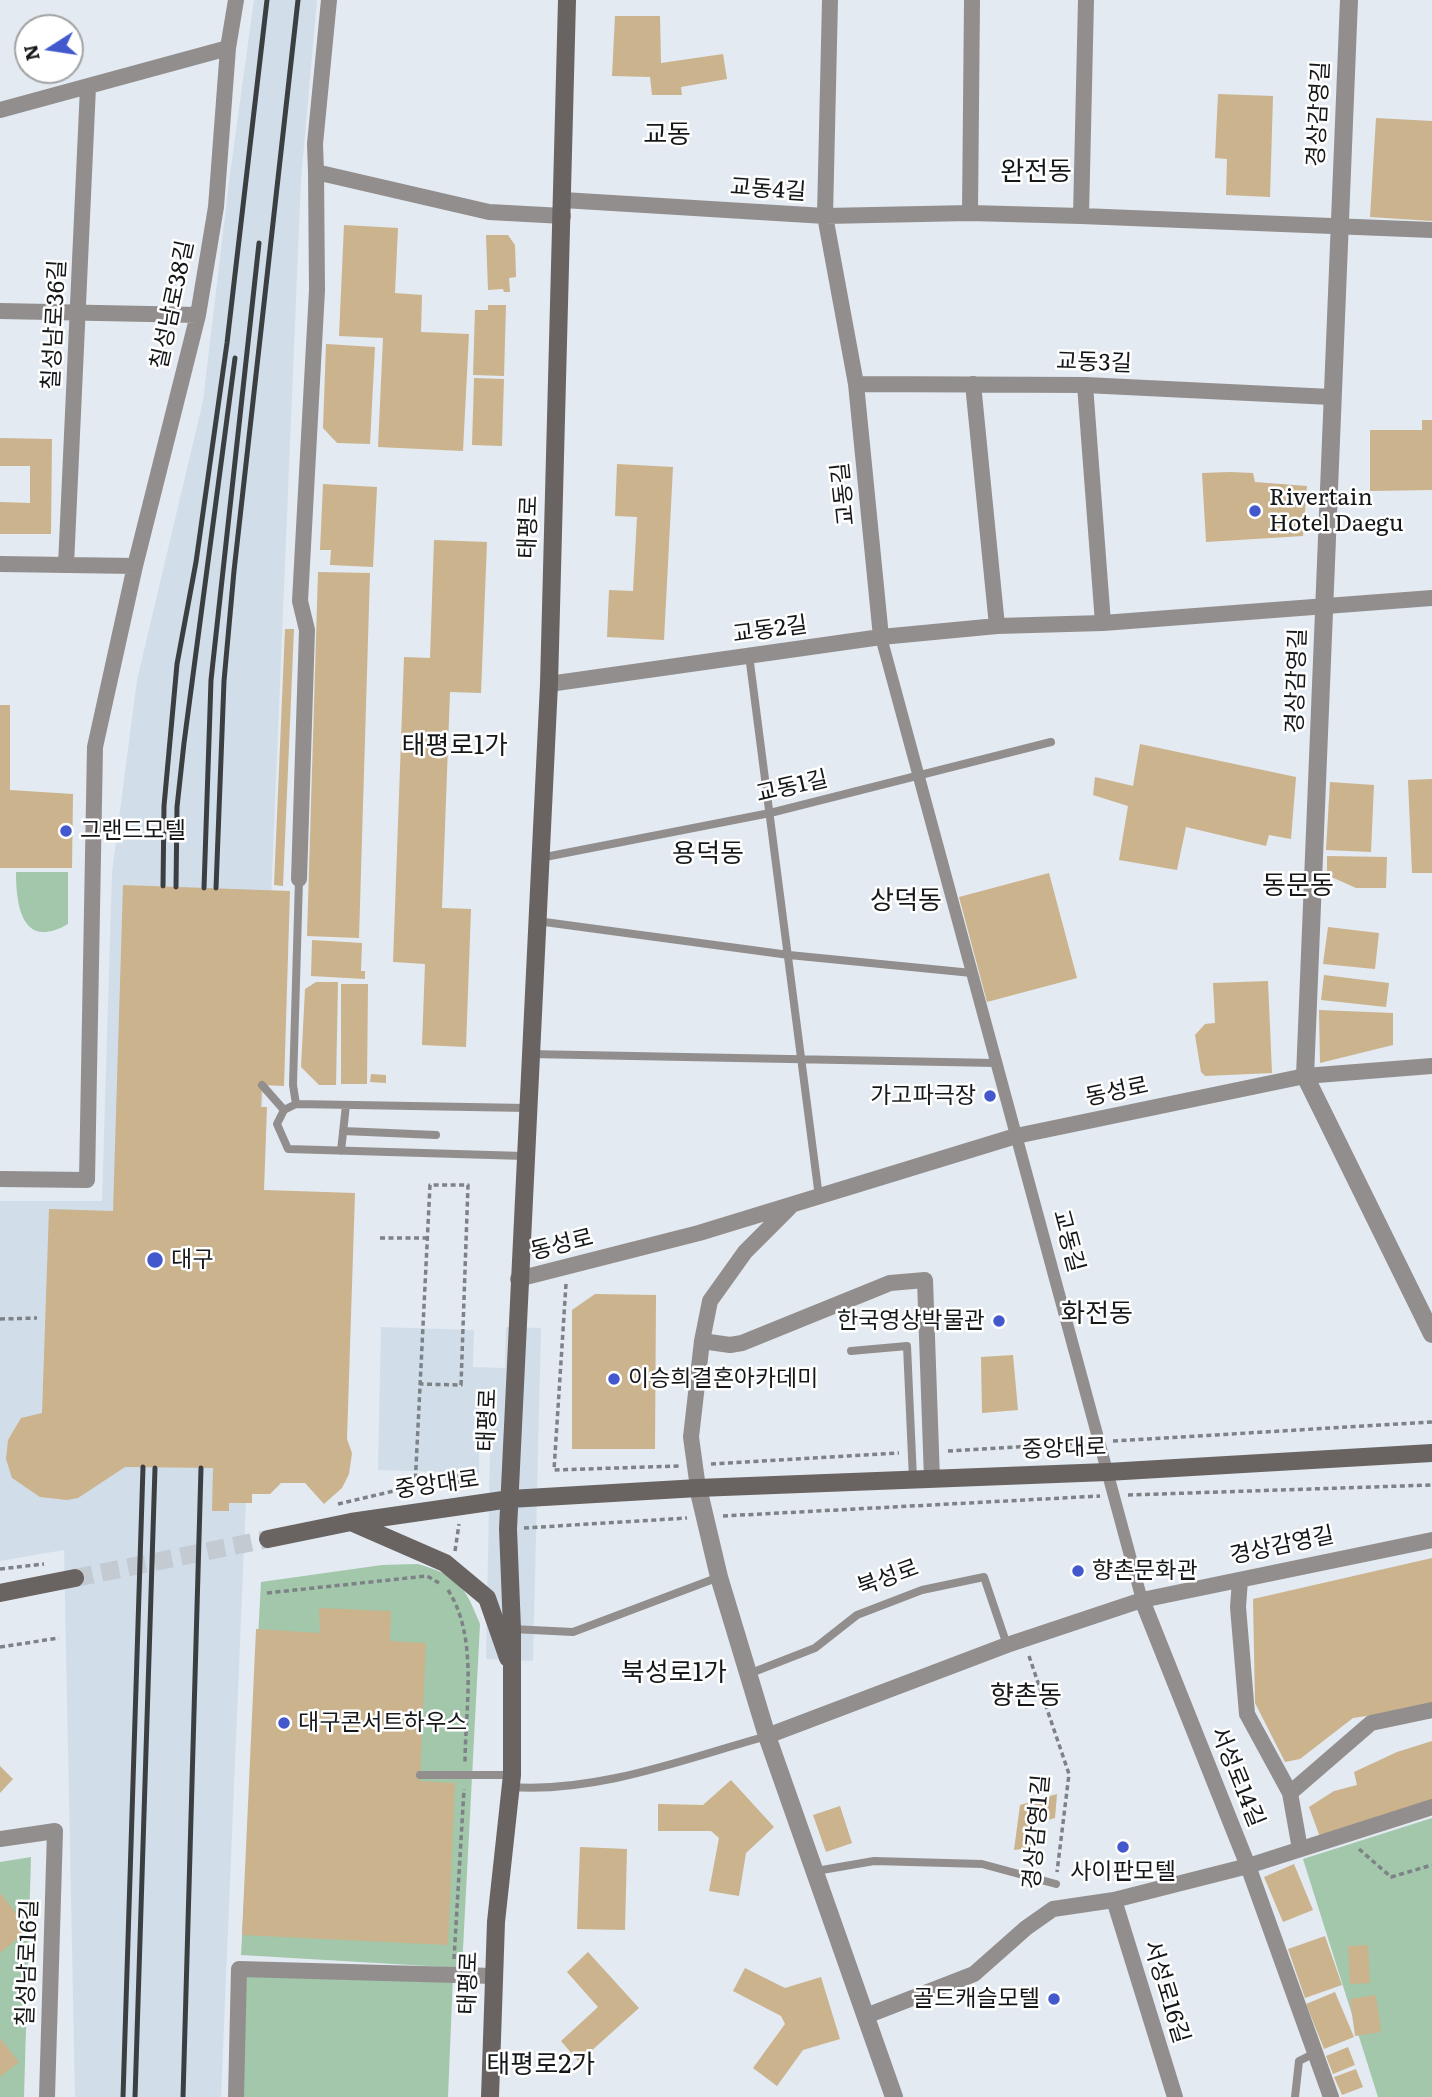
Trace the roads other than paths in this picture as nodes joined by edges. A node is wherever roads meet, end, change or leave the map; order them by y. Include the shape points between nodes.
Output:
1 (236, 0) edge
2 (329, 0) edge
3 (567, 0) edge
4 (830, 0) edge
5 (972, 0) edge
6 (1086, 0) edge
7 (1349, 0) edge
8 (229, 48) junction
9 (88, 87) junction
10 (0, 110) edge
11 (316, 172) junction
12 (563, 208) junction
13 (970, 213) junction
14 (825, 216) junction
15 (1082, 216) junction
16 (1339, 225) junction
17 (1432, 230) edge
18 (0, 312) edge
19 (79, 313) junction
20 (198, 315) junction
21 (856, 384) junction
22 (974, 384) junction
23 (1085, 385) junction
24 (1331, 397) junction
25 (0, 564) edge
26 (66, 565) junction
27 (135, 566) junction
28 (1432, 598) edge
29 (1325, 608) junction
30 (1104, 622) junction
31 (997, 626) junction
32 (881, 637) junction
33 (749, 655) junction
34 (549, 684) junction
35 (1051, 742) dead end
36 (919, 776) junction
37 (770, 813) junction
38 (540, 858) junction
39 (299, 879) joint
40 (536, 920) junction
41 (789, 955) junction
42 (972, 974) junction
43 (529, 1054) junction
44 (803, 1058) junction
45 (996, 1063) junction
46 (1432, 1066) edge
47 (1305, 1076) junction
48 (262, 1086) dead end
49 (296, 1104) junction
50 (346, 1105) junction
51 (527, 1108) junction
52 (284, 1110) junction
53 (343, 1131) junction
54 (436, 1135) dead end
55 (1016, 1136) junction
56 (341, 1152) junction
57 (524, 1156) junction
58 (0, 1179) edge
59 (819, 1197) junction
60 (792, 1205) junction
61 (518, 1279) junction
62 (1432, 1334) edge
63 (702, 1341) junction
64 (851, 1351) dead end
65 (1432, 1453) edge
66 (1107, 1472) junction
67 (913, 1479) junction
68 (932, 1479) junction
69 (698, 1488) junction
70 (510, 1499) junction
71 (351, 1522) junction
72 (268, 1539) tunnel mouth
73 (1432, 1540) edge
74 (719, 1577) junction
75 (75, 1578) tunnel mouth
76 (1240, 1580) junction
77 (0, 1593) edge
78 (1142, 1600) junction
79 (512, 1629) junction
80 (1007, 1645) junction
81 (512, 1671) junction
82 (751, 1673) junction
83 (1432, 1710) edge
84 (767, 1736) junction
85 (420, 1775) dead end
86 (512, 1781) junction
87 (1290, 1793) junction
88 (1432, 1807) edge
89 (0, 1839) edge
90 (1300, 1849) junction
91 (1248, 1866) junction
92 (813, 1871) junction
93 (1056, 1884) road end
94 (1114, 1900) junction
95 (494, 1976) junction
96 (866, 2016) junction
97 (1315, 2053) junction
98 (47, 2097) edge
99 (236, 2097) edge
100 (490, 2097) edge
101 (894, 2097) edge
102 (1175, 2097) edge
103 (1296, 2097) edge
104 (1331, 2097) edge

1 - 8 street, 칠성남로38길
2 - 11 street
3 - 12 main road, 태평로
4 - 14 street, 교동길
5 - 13 street
6 - 15 street
7 - 16 street, 경상감영길
8 - 9 street
8 - 20 street, 칠성남로38길 via 216,207
9 - 10 street
9 - 19 street, 칠성남로36길
11 - 12 street, 교동4길 via 489,212
11 - 39 street via 317,290 300,601 307,630
12 - 14 street, 교동4길
12 - 34 main road, 태평로
13 - 14 street, 교동4길
13 - 15 street, 교동4길
14 - 21 street, 교동길
15 - 16 street, 교동4길
16 - 17 street, 교동4길
16 - 24 street, 경상감영길
18 - 19 street
19 - 20 street
19 - 26 street, 칠성남로36길
20 - 27 street, 칠성남로38길
21 - 22 street, 교동3길
21 - 32 street, 교동길
22 - 23 street, 교동3길
22 - 31 street
23 - 24 street, 교동3길
23 - 30 street
24 - 29 street, 경상감영길
25 - 26 street
26 - 27 street
27 - 58 street, 칠성남로38길 via 95,747 87,1180
28 - 29 street, 교동2길
29 - 30 street, 교동2길
29 - 47 street, 경상감영길
30 - 31 street, 교동2길
31 - 32 street, 교동2길
32 - 33 street, 교동2길
32 - 36 street, 교동길
33 - 34 street, 교동2길
33 - 37 lane
34 - 38 main road, 태평로
35 - 36 lane, 교동1길
36 - 37 lane, 교동1길
36 - 42 street, 교동길
37 - 38 lane, 교동1길
37 - 41 lane
38 - 40 main road, 태평로
39 - 49 lane
40 - 41 lane
40 - 43 main road, 태평로
41 - 42 lane
41 - 44 lane
42 - 45 street, 교동길
43 - 44 lane
43 - 51 main road, 태평로
44 - 45 lane
44 - 59 lane
45 - 55 street, 교동길
46 - 47 street, 동성로
47 - 55 street, 동성로
47 - 62 street, 경상감영길
48 - 52 lane
49 - 50 lane
49 - 52 lane
50 - 51 lane
50 - 53 lane
51 - 57 main road, 태평로
52 - 56 lane via 277,1124 288,1149
53 - 54 lane
53 - 56 lane
55 - 59 street, 동성로
55 - 66 street, 교동길
56 - 57 lane
57 - 61 main road, 태평로
59 - 60 street, 동성로
60 - 61 street, 동성로
60 - 63 street via 745,1252 710,1301
61 - 70 main road, 태평로
63 - 68 street via 741,1343 890,1283 925,1280
63 - 69 street via 691,1437
64 - 67 lane via 907,1346
65 - 66 main road, 중앙대로
66 - 68 main road, 중앙대로
66 - 78 street, 서성로14길
67 - 68 main road, 중앙대로
67 - 69 main road, 중앙대로
69 - 70 main road, 중앙대로
69 - 74 street
70 - 71 main road, 중앙대로
70 - 79 main road, 태평로
71 - 72 main road, 중앙대로
71 - 81 main road via 445,1563 487,1598
73 - 76 street, 경상감영길
74 - 79 lane via 573,1632
74 - 82 street
75 - 77 main road
76 - 78 street, 경상감영길
76 - 87 street via 1247,1714
78 - 80 street
78 - 91 street, 서성로14길
79 - 81 main road, 태평로
80 - 82 lane, 북성로 via 984,1577 922,1590 857,1615 815,1648
80 - 84 street
81 - 86 main road, 태평로
82 - 84 street
83 - 87 street via 1371,1723
84 - 86 lane via 597,1783 534,1788
84 - 92 street
85 - 86 lane
86 - 95 main road, 태평로
87 - 90 street
88 - 90 street, 경상감영1길
89 - 98 street, 칠성남로16길 via 55,1831
90 - 91 street, 경상감영1길
91 - 94 street, 경상감영1길
91 - 97 street, 서성로14길
92 - 93 lane via 874,1861 982,1864
92 - 96 street
94 - 96 street, 경상감영1길 via 1053,1909 974,1974
94 - 102 street, 서성로16길
95 - 99 street via 239,1969
95 - 100 main road, 태평로
96 - 101 street
97 - 103 lane via 1299,2061
97 - 104 street, 서성로14길

